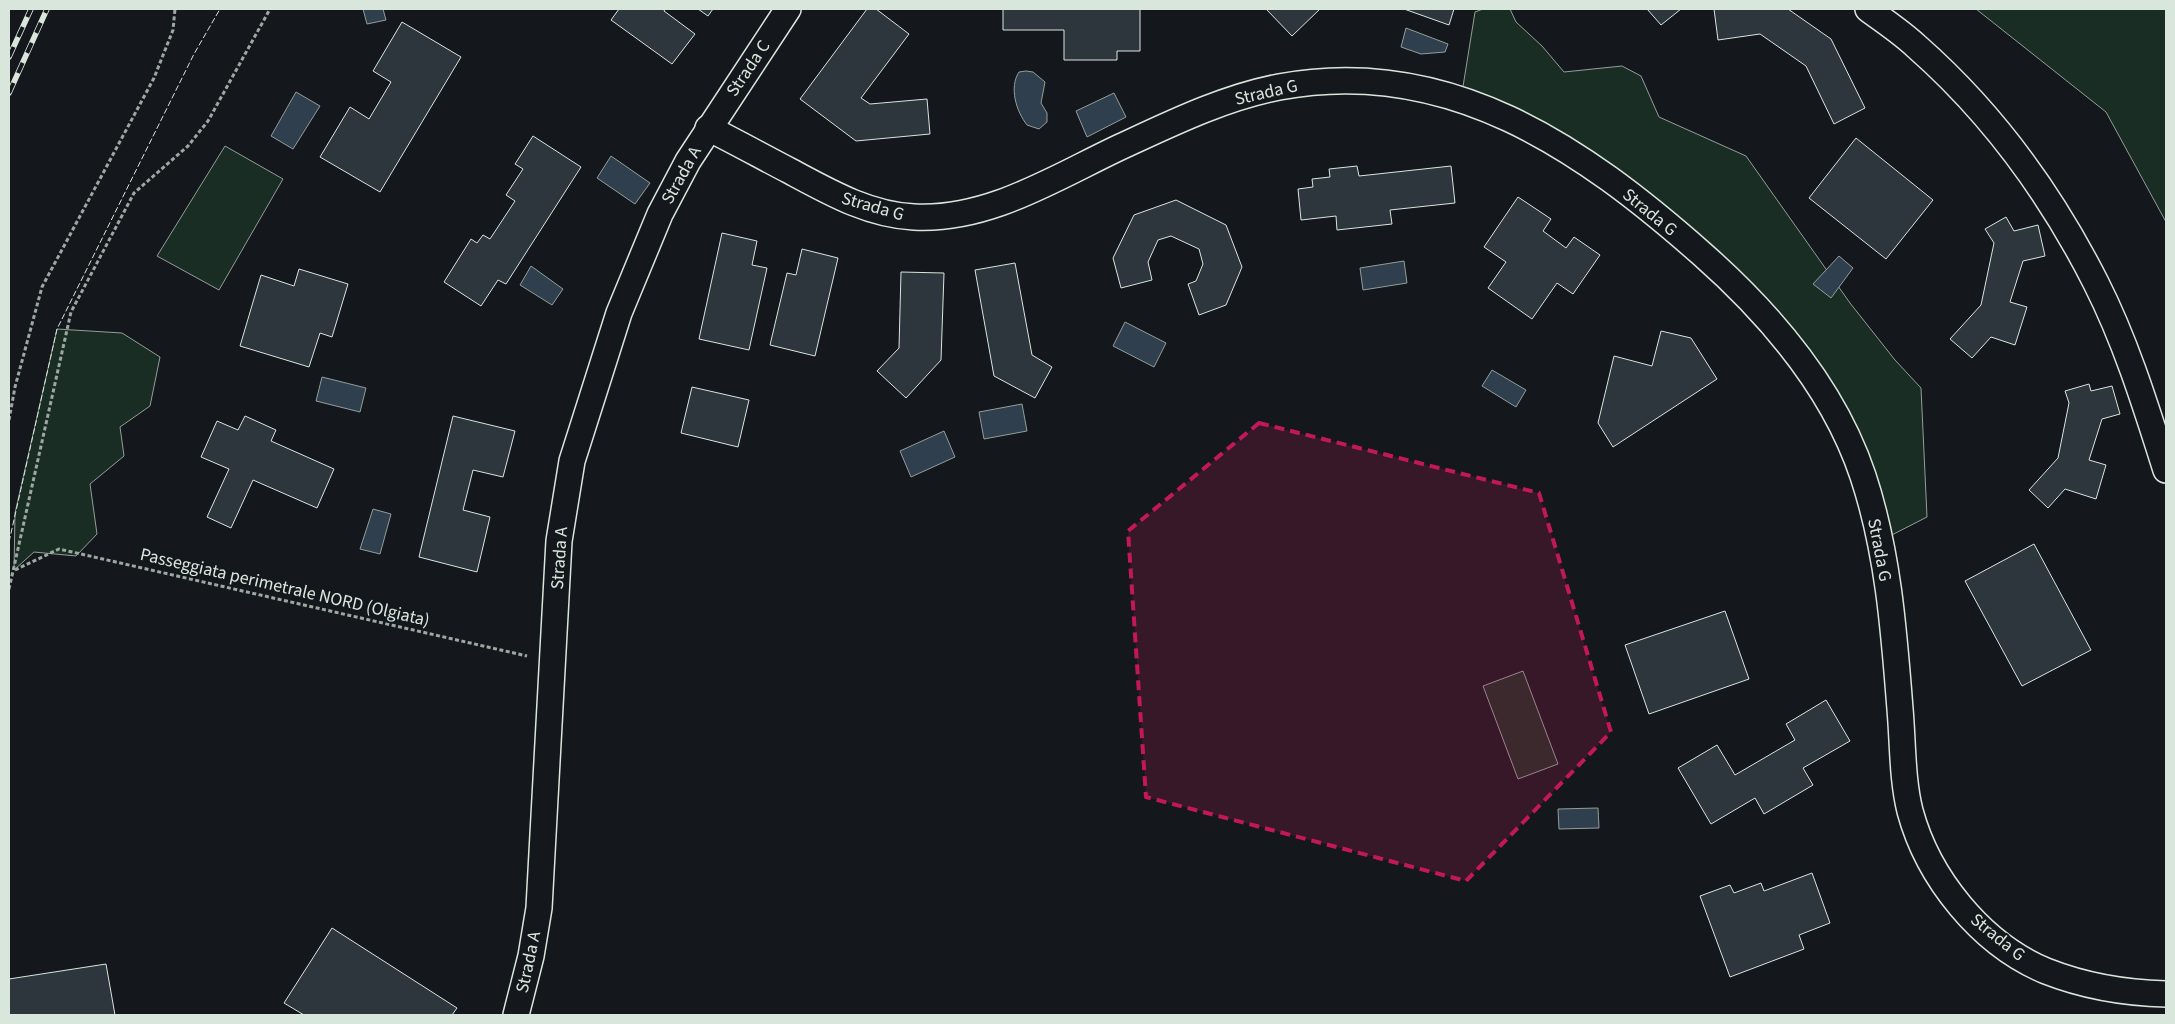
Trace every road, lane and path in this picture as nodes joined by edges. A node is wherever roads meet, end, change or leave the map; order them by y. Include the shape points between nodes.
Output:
1 (175, 9) edge
2 (270, 9) edge
3 (788, 9) edge
4 (1868, 9) edge
5 (708, 128) junction
6 (9, 420) edge
7 (2166, 470) edge
8 (14, 570) junction
9 (9, 589) edge
10 (553, 662) junction
11 (2166, 994) edge
12 (516, 1015) edge

1 - 6 path via 173,30 154,78 42,287
2 - 8 path via 208,121 188,146 134,193 71,312
3 - 5 street, Strada C
4 - 7 street via 1915,45 1947,76 2005,141 2054,208 2108,311 2142,395
5 - 10 street, Strada A via 678,177 650,236 619,313 578,437 562,512
5 - 11 street, Strada G via 836,196 875,210 915,217 960,214 1004,202 1219,104 1276,87 1306,83 1377,82 1447,94 1501,113 1556,142 1652,212 1723,273 1774,327 1836,414 1858,464 1880,541 1890,602 1907,796 1917,833 1941,880 1987,932 2037,967 2083,983
8 - 9 path
8 - 10 path, Passeggiata perimetrale NORD (Olgiata) via 58,549
10 - 12 street, Strada A via 539,908

